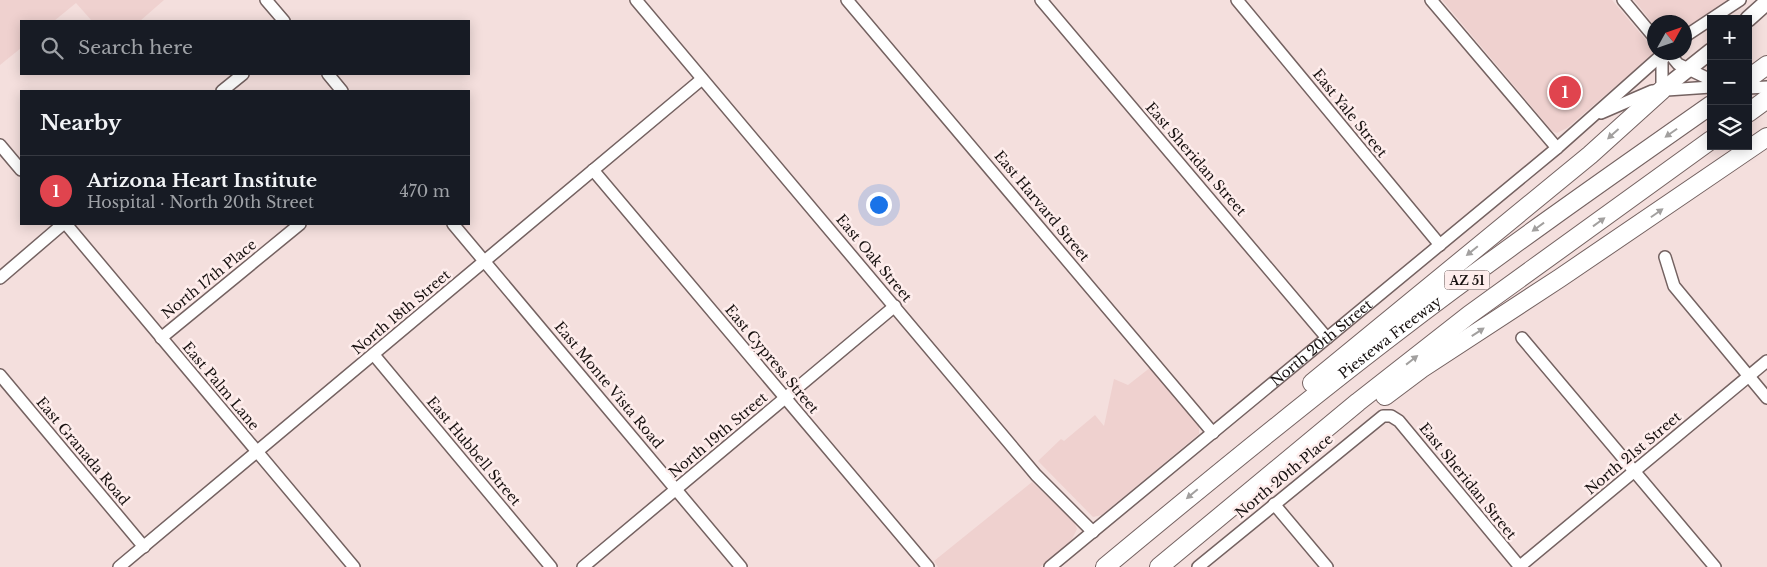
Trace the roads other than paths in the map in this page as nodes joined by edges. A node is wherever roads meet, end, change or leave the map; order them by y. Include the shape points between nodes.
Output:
1 (266, 0) edge
2 (636, 0) edge
3 (847, 0) edge
4 (1041, 0) edge
5 (1237, 0) edge
6 (1431, 0) edge
7 (1623, 0) edge
8 (1740, 0) edge
9 (1767, 2) edge
10 (1752, 15) edge
11 (283, 20) edge
12 (1647, 29) edge
13 (1692, 32) edge
14 (1707, 54) edge
15 (1657, 60) edge
16 (1662, 60) edge
17 (1674, 60) edge
18 (1688, 70) junction
19 (242, 75) edge
20 (329, 75) edge
21 (1707, 78) edge
22 (702, 79) junction
23 (1707, 87) edge
24 (223, 90) edge
25 (341, 90) edge
26 (1662, 90) junction
27 (1752, 92) edge
28 (1761, 101) edge
29 (1707, 108) edge
30 (1593, 118) junction
31 (1767, 137) edge
32 (1707, 143) edge
33 (0, 145) edge
34 (1557, 148) junction
35 (20, 169) edge
36 (593, 170) junction
37 (64, 225) edge
38 (66, 225) edge
39 (299, 225) edge
40 (454, 225) edge
41 (1440, 245) junction
42 (1665, 257) dead end
43 (484, 261) junction
44 (0, 278) edge
45 (895, 306) junction
46 (161, 338) junction
47 (1327, 338) junction
48 (1522, 338) dead end
49 (374, 355) junction
50 (1767, 361) edge
51 (0, 375) edge
52 (1749, 377) junction
53 (785, 398) junction
54 (1767, 398) edge
55 (1391, 416) joint
56 (1213, 433) junction
57 (257, 452) junction
58 (1229, 463) junction
59 (1634, 471) junction
60 (676, 489) junction
61 (1252, 491) junction
62 (1274, 504) junction
63 (1093, 532) junction
64 (144, 546) junction
65 (119, 567) edge
66 (354, 567) edge
67 (552, 567) edge
68 (583, 567) edge
69 (741, 567) edge
70 (928, 567) edge
71 (1050, 567) edge
72 (1105, 567) edge
73 (1159, 567) edge
74 (1198, 567) edge
75 (1327, 567) edge
76 (1519, 567) edge
77 (1715, 567) edge

1 - 11 street
2 - 22 street, East Oak Street
3 - 56 street, East Harvard Street
4 - 47 street, East Sheridan Street
5 - 41 street, East Yale Street
6 - 34 street
7 - 12 street
8 - 13 street
9 - 10 main road
14 - 18 main road, North 20th Street
15 - 30 street, North 20th Street
16 - 26 street
17 - 18 street
18 - 21 street
18 - 26 main road, North 20th Street
19 - 24 street
20 - 25 street
22 - 36 street, North 18th Street
22 - 45 street, East Oak Street
23 - 26 street, North 20th Street
26 - 30 street, North 20th Street via 1640,95
26 -> 58 highway via 1590,155 1278,411
27 - 28 street
29 -> 58 highway, Piestewa Freeway / AZ 51 via 1394,334
30 - 34 street, North 20th Street
61 -> 31 highway via 1311,454 1421,369
61 -> 32 highway, AZ 51 via 1469,315
33 - 35 street
34 - 41 street, North 20th Street
36 - 43 street, North 18th Street
36 - 53 street, East Cypress Street
37 - 44 street
38 - 46 street, East Palm Lane
39 - 46 street, North 17th Place
40 - 43 street, East Monte Vista Road
41 - 47 street, North 20th Street
42 - 52 street via 1674,286
43 - 49 street, North 18th Street
43 - 60 street, East Monte Vista Road
45 - 53 street, North 19th Street
45 - 63 street, East Oak Street via 1036,476
46 - 57 street, East Palm Lane
47 - 56 street, North 20th Street
48 - 59 street
49 - 57 street, North 18th Street
49 - 67 street, East Hubbell Street
50 - 52 street, North 21st Street
51 - 64 street, East Granada Road
52 - 54 street
52 - 59 street, North 21st Street
53 - 60 street, North 19th Street
53 - 70 street, East Cypress Street
55 - 62 street, North 20th Place via 1375,420
55 - 76 street, East Sheridan Street via 1400,421
56 - 63 street, North 20th Street
57 - 64 street, North 18th Street
57 - 66 street, East Palm Lane
58 -> 72 highway, Piestewa Freeway / AZ 51
59 - 76 street, North 21st Street
59 - 77 street
60 - 68 street, North 19th Street
60 - 69 street, East Monte Vista Road
61 - 73 highway, AZ 51
62 - 74 street, North 20th Place
62 - 75 street
63 - 71 street, North 20th Street
64 - 65 street, North 18th Street

